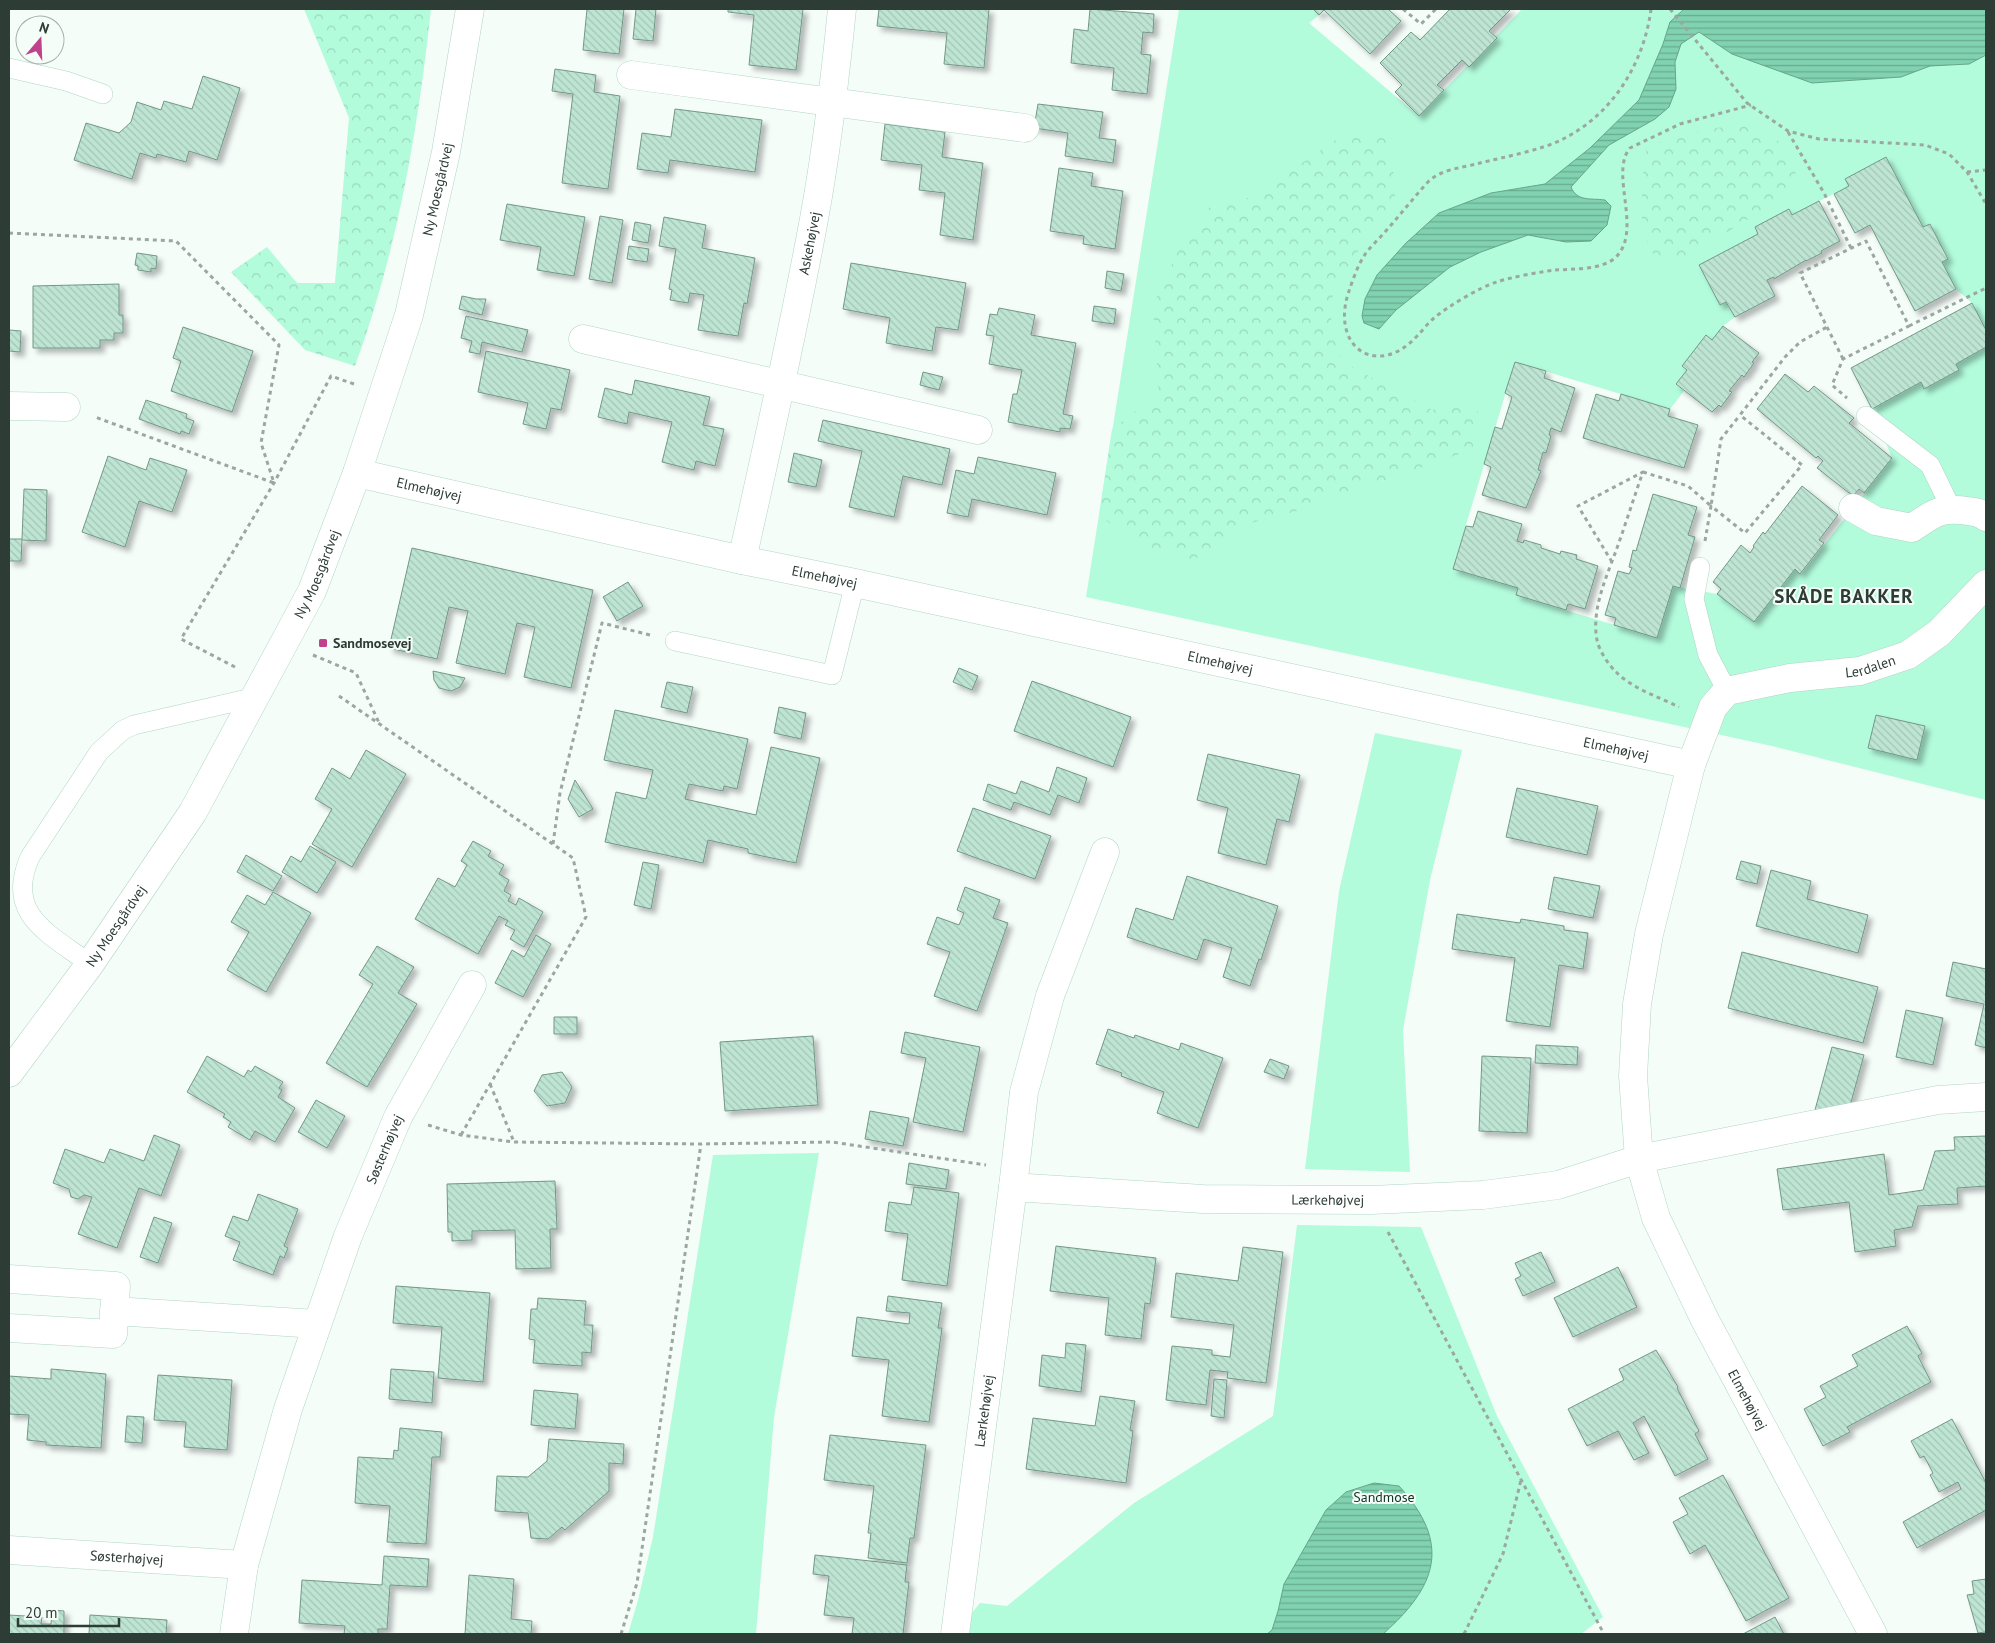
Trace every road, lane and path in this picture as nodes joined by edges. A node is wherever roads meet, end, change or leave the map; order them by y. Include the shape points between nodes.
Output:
1 (470, 9) edge
2 (842, 9) edge
3 (1403, 9) edge
4 (1436, 9) edge
5 (1651, 9) edge
6 (1670, 9) edge
7 (9, 68) edge
8 (631, 75) dead end
9 (103, 94) dead end
10 (832, 102) junction
11 (1751, 106) junction
12 (1024, 128) dead end
13 (1788, 131) junction
14 (1986, 170) edge
15 (1967, 172) junction
16 (1986, 204) edge
17 (9, 233) edge
18 (1851, 248) junction
19 (1986, 288) edge
20 (1909, 326) junction
21 (1827, 327) junction
22 (583, 339) dead end
23 (1843, 359) junction
24 (781, 384) junction
25 (383, 394) junction
26 (9, 406) edge
27 (66, 407) joint
28 (1740, 415) junction
29 (1866, 416) joint
30 (978, 430) dead end
31 (1643, 472) junction
32 (357, 473) junction
33 (274, 483) junction
34 (1711, 506) junction
35 (1853, 508) dead end
36 (1951, 508) junction
37 (1986, 517) edge
38 (742, 560) junction
39 (1612, 562) junction
40 (1700, 567) joint
41 (855, 583) junction
42 (1986, 584) edge
43 (675, 641) joint
44 (284, 642) junction
45 (260, 689) junction
46 (1727, 691) junction
47 (339, 696) dead end
48 (1708, 721) junction
49 (380, 725) junction
50 (1691, 765) junction
51 (553, 844) junction
52 (1104, 852) dead end
53 (90, 964) junction
54 (472, 985) dead end
55 (9, 1074) edge
56 (490, 1084) junction
57 (1986, 1097) edge
58 (398, 1117) junction
59 (461, 1135) junction
60 (514, 1142) junction
61 (702, 1144) junction
62 (1639, 1159) junction
63 (1014, 1178) junction
64 (1371, 1200) junction
65 (9, 1279) edge
66 (114, 1311) junction
67 (317, 1324) junction
68 (9, 1328) edge
69 (1521, 1479) junction
70 (9, 1550) edge
71 (244, 1565) junction
72 (234, 1634) edge
73 (621, 1634) edge
74 (955, 1634) edge
75 (1464, 1634) edge
76 (1604, 1634) edge
77 (1873, 1634) edge

1 - 25 street, Ny Moesgårdvej via 444,162 409,315
2 - 10 street, Askehøjvej
3 - 4 path via 1421,24
5 - 11 path via 1641,52 1622,89 1590,124 1561,140 1434,175 1364,257 1347,296 1345,320 1349,338 1358,350 1376,358 1393,353 1411,343 1434,318 1497,282 1553,270 1594,268 1616,258 1625,241 1628,212 1623,180 1625,155 1630,148 1680,124
6 - 11 path
7 - 9 lane via 66,81
8 - 10 street
10 - 12 street
10 - 24 street, Askehøjvej via 814,218
11 - 13 path
13 - 15 path via 1819,139 1925,145 1948,154
13 - 18 path
14 - 15 path
15 - 16 path
17 - 33 path via 176,240 279,345 261,443
18 - 20 path via 1866,240
18 - 21 path via 1800,273
19 - 20 path
20 - 23 path
21 - 23 path
21 - 28 path via 1800,342
22 - 24 street
23 - 29 path via 1832,385
24 - 30 street
24 - 38 street, Askehøjvej
25 - 32 street, Ny Moesgårdvej
25 - 33 path via 330,376
26 - 27 street
27 - 33 path
28 - 34 path via 1721,439
28 - 34 path via 1802,465 1745,533
29 - 36 lane via 1930,465
31 - 34 path via 1688,486
31 - 39 path
31 - 39 path via 1578,506
32 - 38 street, Elmehøjvej
32 - 44 street, Ny Moesgårdvej via 312,591
33 - 45 path via 181,639
34 - 40 path
35 - 36 street via 1876,521 1912,528 1936,512
36 - 37 street
38 - 41 street, Elmehøjvej
39 - 48 path via 1600,597 1597,618 1597,641 1605,658 1616,672 1634,685
40 - 46 lane via 1694,599 1708,655
41 - 43 lane via 832,675
41 - 50 street, Elmehøjvej
42 - 46 street, Lerdalen via 1939,633 1908,655 1860,671 1790,678
43 - 51 path via 602,623 560,793
44 - 45 street, Ny Moesgårdvej
44 - 49 path via 356,673
45 - 53 street, Ny Moesgårdvej via 194,810
45 - 53 lane via 123,730 99,752 30,857 23,873 26,909 37,925
46 - 48 street via 1713,707
47 - 49 path
48 - 50 street
49 - 51 path
50 - 62 street, Elmehøjvej via 1650,934 1637,1004 1633,1076
51 - 56 path via 573,858 586,917
52 - 63 street, Lærkehøjvej via 1050,996 1024,1092
53 - 55 street, Ny Moesgårdvej
54 - 58 street, Søsterhøjvej
56 - 59 path
56 - 60 path
57 - 62 street via 1938,1100
58 - 59 path
58 - 67 street, Søsterhøjvej via 348,1236
59 - 60 path
60 - 61 path
61 - 63 path via 832,1142
61 - 73 path via 637,1583
62 - 64 street, Lærkehøjvej via 1558,1185 1483,1195
62 - 77 street, Elmehøjvej via 1656,1218 1705,1320
63 - 64 street, Lærkehøjvej via 1204,1198
63 - 74 street, Lærkehøjvej
64 - 69 path
65 - 66 street via 116,1286
66 - 67 street
66 - 68 street via 113,1334
67 - 71 street, Søsterhøjvej via 288,1409
69 - 75 path via 1502,1554
69 - 76 path
70 - 71 street, Søsterhøjvej
71 - 72 street, Søsterhøjvej

